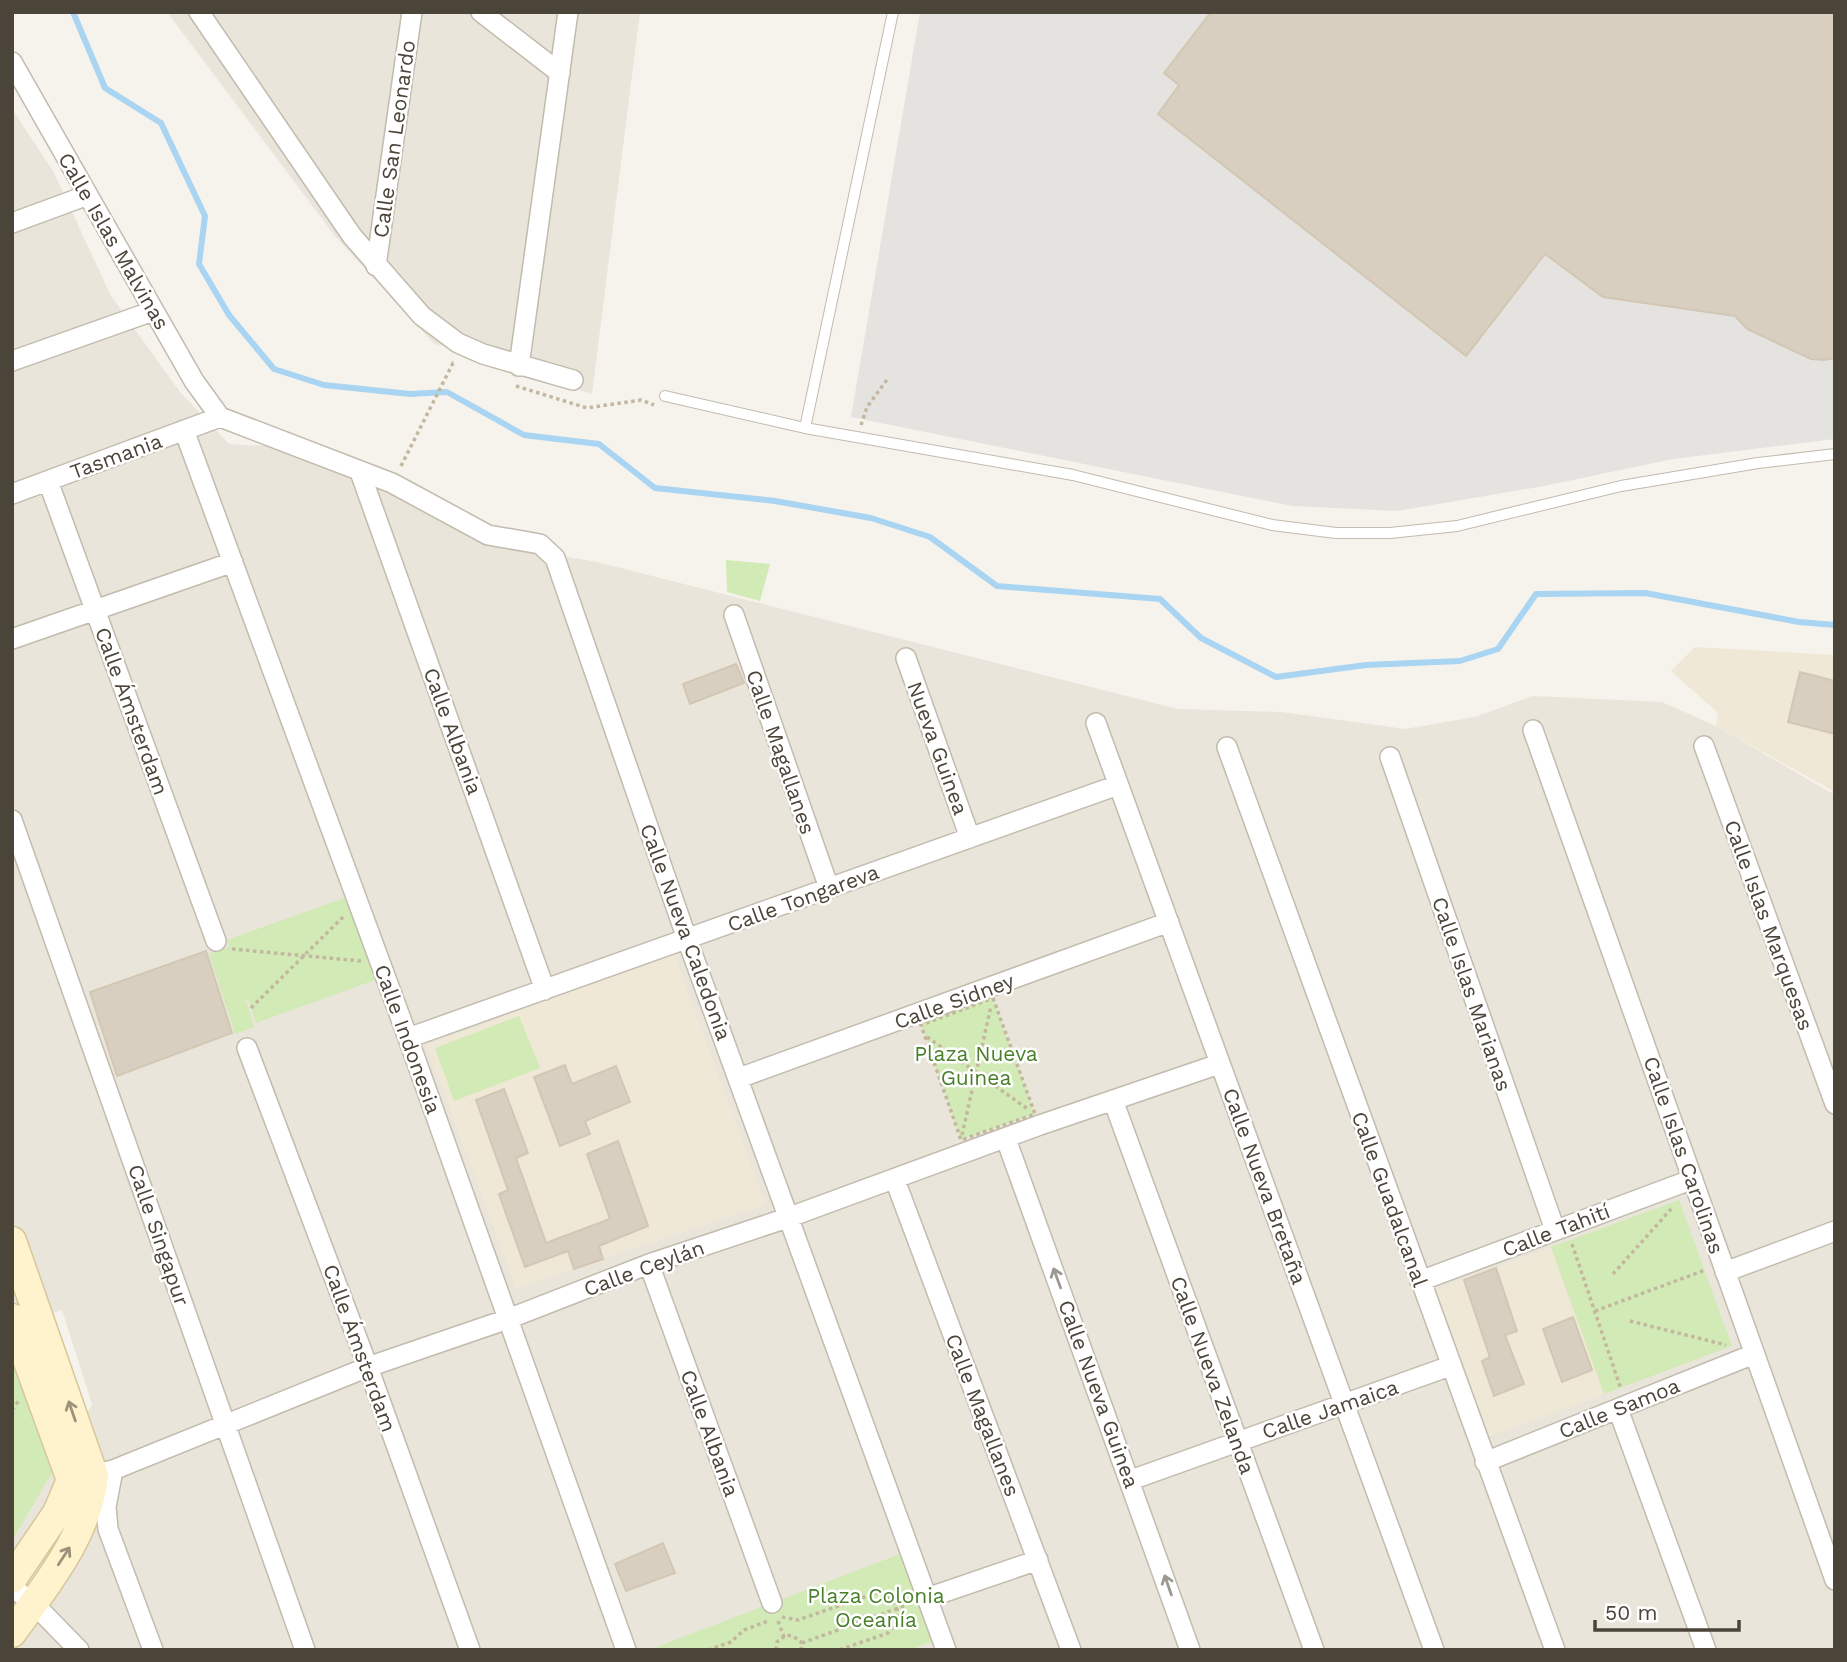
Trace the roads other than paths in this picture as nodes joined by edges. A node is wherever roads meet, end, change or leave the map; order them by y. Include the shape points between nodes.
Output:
1 (199, 12) edge
2 (218, 12) edge
3 (412, 12) edge
4 (481, 12) edge
5 (568, 12) edge
6 (893, 12) edge
7 (216, 36) junction
8 (12, 62) edge
9 (560, 73) junction
10 (19, 88) edge
11 (88, 195) junction
12 (12, 223) edge
13 (376, 266) junction
14 (153, 311) junction
15 (12, 361) edge
16 (519, 366) junction
17 (573, 380) dead end
18 (665, 396) dead end
19 (219, 416) junction
20 (805, 428) junction
21 (184, 430) junction
22 (1835, 454) edge
23 (360, 472) junction
24 (48, 481) junction
25 (12, 494) edge
26 (233, 562) junction
27 (95, 610) junction
28 (734, 615) dead end
29 (12, 639) edge
30 (906, 658) dead end
31 (1096, 723) dead end
32 (1533, 730) dead end
33 (1704, 746) dead end
34 (1227, 747) dead end
35 (1390, 757) dead end
36 (1118, 785) junction
37 (12, 820) edge
38 (970, 838) junction
39 (829, 888) junction
40 (1168, 922) junction
41 (687, 939) junction
42 (223, 945) road end
43 (545, 990) junction
44 (408, 1038) junction
45 (247, 1048) dead end
46 (1219, 1063) junction
47 (739, 1079) junction
48 (1113, 1100) junction
49 (1835, 1104) edge
50 (1006, 1139) junction
51 (1693, 1179) junction
52 (895, 1180) junction
53 (788, 1218) junction
54 (1555, 1230) junction
55 (1835, 1231) edge
56 (12, 1241) edge
57 (649, 1264) junction
58 (1725, 1272) junction
59 (1420, 1281) junction
60 (508, 1319) junction
61 (13, 1321) edge
62 (1754, 1354) junction
63 (1450, 1366) junction
64 (368, 1367) junction
65 (1345, 1404) junction
66 (1618, 1409) junction
67 (225, 1423) junction
68 (1237, 1441) junction
69 (1485, 1462) junction
70 (93, 1475) junction
71 (1131, 1480) junction
72 (1038, 1560) junction
73 (12, 1579) edge
74 (1835, 1580) edge
75 (23, 1595) edge
76 (923, 1600) junction
77 (774, 1610) road end
78 (12, 1633) edge
79 (79, 1650) edge
80 (153, 1650) edge
81 (305, 1650) edge
82 (470, 1650) edge
83 (626, 1650) edge
84 (946, 1650) edge
85 (1070, 1650) edge
86 (1190, 1650) edge
87 (1314, 1650) edge
88 (1434, 1650) edge
89 (1555, 1650) edge
90 (1706, 1650) edge

1 - 7 street
2 - 7 street
3 - 13 street, Calle San Leonardo
4 - 9 street
5 - 9 street
6 - 20 lane
7 - 13 street
8 - 10 street, Calle Islas Malvinas
9 - 16 street
10 - 11 street, Calle Islas Malvinas
11 - 12 street
11 - 14 street, Calle Islas Malvinas
13 - 16 street via 439,330 458,343
14 - 15 street
14 - 19 street, Calle Islas Malvinas
16 - 17 street
18 - 20 lane
19 - 21 street, Tasmania
19 - 23 street, Calle Nueva Caledonia
20 - 22 lane via 1073,475 1272,525 1363,534 1457,526 1632,484
21 - 24 street, Tasmania
21 - 26 street, Calle Indonesia
23 - 41 street, Calle Nueva Caledonia via 392,483 488,535 540,544 555,558
23 - 43 street, Calle Albania
24 - 25 street, Tasmania
24 - 27 street, Calle Ámsterdam
26 - 27 street
26 - 44 street, Calle Indonesia
27 - 29 street
27 - 42 street, Calle Ámsterdam
28 - 39 street, Calle Magallanes
30 - 38 street, Nueva Guinea
31 - 36 street, Calle Nueva Bretaña
32 - 51 street, Calle Islas Carolinas
33 - 49 street, Calle Islas Marquesas
34 - 59 street, Calle Guadalcanal
35 - 54 street, Calle Islas Marianas
36 - 38 street, Calle Tongareva
36 - 40 street, Calle Nueva Bretaña
37 - 67 street, Calle Singapur
38 - 39 street, Calle Tongareva
39 - 41 street, Calle Tongareva
40 - 46 street, Calle Nueva Bretaña
40 - 47 street, Calle Sidney via 991,993
41 - 43 street, Calle Tongareva
41 - 47 street, Calle Nueva Caledonia
43 - 44 street, Calle Tongareva
44 - 60 street, Calle Indonesia
45 - 64 street, Calle Ámsterdam
46 - 48 street, Calle Ceylán
46 - 65 street, Calle Nueva Bretaña
47 - 53 street, Calle Nueva Caledonia
48 - 50 street, Calle Ceylán via 1038,1120
48 - 68 street, Calle Nueva Zelanda
50 - 52 street, Calle Ceylán
71 -> 50 street, Calle Nueva Guinea
51 - 54 street, Calle Tahití
51 - 58 street, Calle Islas Carolinas
52 - 53 street, Calle Ceylán
52 - 72 street, Calle Magallanes
53 - 57 street, Calle Ceylán
53 - 76 street, Calle Nueva Caledonia
54 - 59 street, Calle Tahití
55 - 58 street
70 -> 56 street
57 - 60 street, Calle Ceylán
57 - 77 street, Calle Albania
58 - 62 street, Calle Islas Carolinas
59 - 63 street, Calle Guadalcanal
60 - 64 street, Calle Ceylán
60 - 83 street, Calle Indonesia
61 - 70 street
62 - 66 street, Calle Samoa
62 - 74 street, Calle Islas Carolinas
63 - 65 street, Calle Jamaica
63 - 69 street, Calle Guadalcanal
64 - 67 street, Calle Ceylán
64 - 82 street, Calle Ámsterdam
65 - 68 street, Calle Jamaica
65 - 88 street, Calle Nueva Bretaña
66 - 69 street, Calle Samoa
66 - 90 street
67 - 70 street, Calle Ceylán
67 - 81 street, Calle Singapur
68 - 71 street, Calle Jamaica
68 - 87 street, Calle Nueva Zelanda
69 - 89 street, Calle Guadalcanal
70 - 73 street via 62,1503
75 -> 70 street via 82,1525 92,1498
70 - 80 street
86 -> 71 street, Calle Nueva Guinea
72 - 76 street
72 - 85 street, Calle Magallanes
75 - 78 street
75 - 79 street
76 - 84 street, Calle Nueva Caledonia

